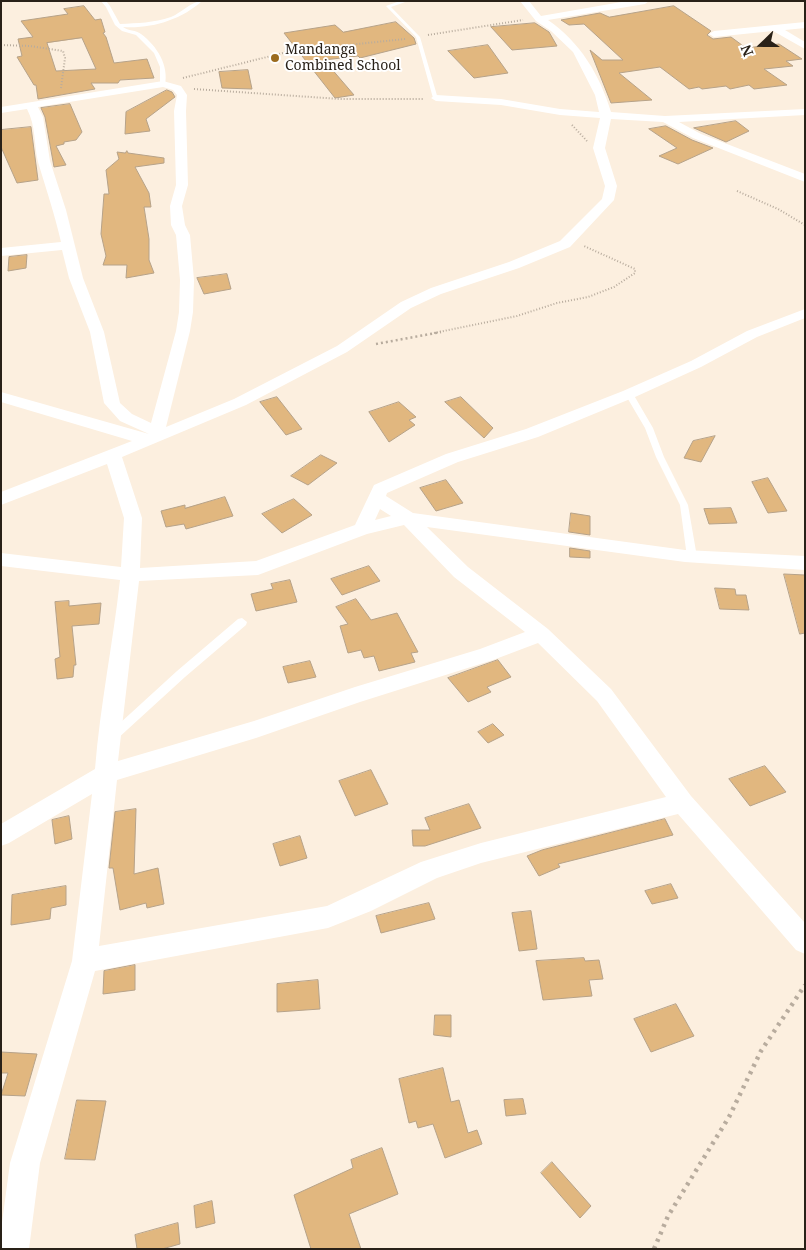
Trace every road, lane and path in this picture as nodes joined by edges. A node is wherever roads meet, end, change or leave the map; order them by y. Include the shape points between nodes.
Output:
1 (103, 1) edge
2 (200, 1) edge
3 (406, 1) edge
4 (524, 1) edge
5 (645, 1) edge
6 (539, 19) junction
7 (117, 24) junction
8 (805, 25) edge
9 (772, 27) junction
10 (714, 34) dead end
11 (418, 37) junction
12 (1, 45) edge
13 (805, 46) edge
14 (163, 84) junction
15 (177, 88) junction
16 (436, 98) junction
17 (66, 100) junction
18 (31, 105) junction
19 (1, 110) edge
20 (560, 112) junction
21 (805, 112) edge
22 (606, 116) junction
23 (664, 119) junction
24 (599, 148) junction
25 (805, 178) edge
26 (737, 191) dead end
27 (805, 225) edge
28 (567, 242) junction
29 (68, 245) junction
30 (1, 252) edge
31 (805, 312) edge
32 (368, 346) dead end
33 (629, 394) junction
34 (1, 397) edge
35 (155, 436) junction
36 (113, 455) junction
37 (376, 498) junction
38 (1, 499) edge
39 (408, 518) junction
40 (362, 528) junction
41 (692, 556) junction
42 (1, 559) edge
43 (805, 563) edge
44 (130, 575) junction
45 (242, 622) dead end
46 (541, 634) junction
47 (108, 742) junction
48 (106, 774) junction
49 (683, 803) junction
50 (1, 836) edge
51 (805, 942) edge
52 (85, 961) junction
53 (805, 985) edge
54 (14, 1249) edge
55 (654, 1249) edge

1 - 7 lane
2 - 7 lane via 172,18 131,26
3 - 11 lane via 388,6
4 - 6 street
5 - 6 street
6 - 11 path via 508,21
6 - 22 street via 577,51 600,95
7 - 14 lane via 138,34 156,52 163,67
8 - 9 street
9 - 10 street
9 - 13 street
11 - 14 path via 291,51
11 - 16 lane
12 - 17 path via 63,51 66,58 61,86
14 - 15 street
14 - 17 street
15 - 16 path via 340,99
15 - 35 street via 182,95 182,185 176,206 178,225 183,235 187,304
16 - 20 street via 501,102
17 - 18 street
18 - 19 street
18 - 29 street via 37,117 44,161
20 - 22 street
20 - 24 path via 585,140
21 - 23 street
22 - 23 street
22 - 24 street
23 - 25 street via 697,136
24 - 28 street via 611,186 608,200
26 - 27 path
28 - 32 path via 617,260 635,269 635,273 614,287 588,297 517,316
28 - 35 street via 514,265 436,290 406,305 342,349 240,402
29 - 30 street
29 - 35 street via 76,278 97,332 112,403 128,421
31 - 33 street
33 - 37 street via 532,432 452,458 380,490
33 - 41 lane via 684,505
34 - 35 street
35 - 36 street
36 - 38 street
36 - 44 street via 133,518
37 - 39 street
37 - 40 street
39 - 40 street
39 - 41 street
39 - 46 street via 461,572
40 - 44 street via 258,568
41 - 43 street
42 - 44 street
44 - 47 street
45 - 47 lane
46 - 48 street
46 - 49 street via 604,695
47 - 48 street
48 - 50 street
48 - 52 street
49 - 51 street
49 - 52 street via 480,853 430,870 328,917
52 - 54 street via 25,1163
53 - 55 path via 761,1051 729,1117 668,1216

